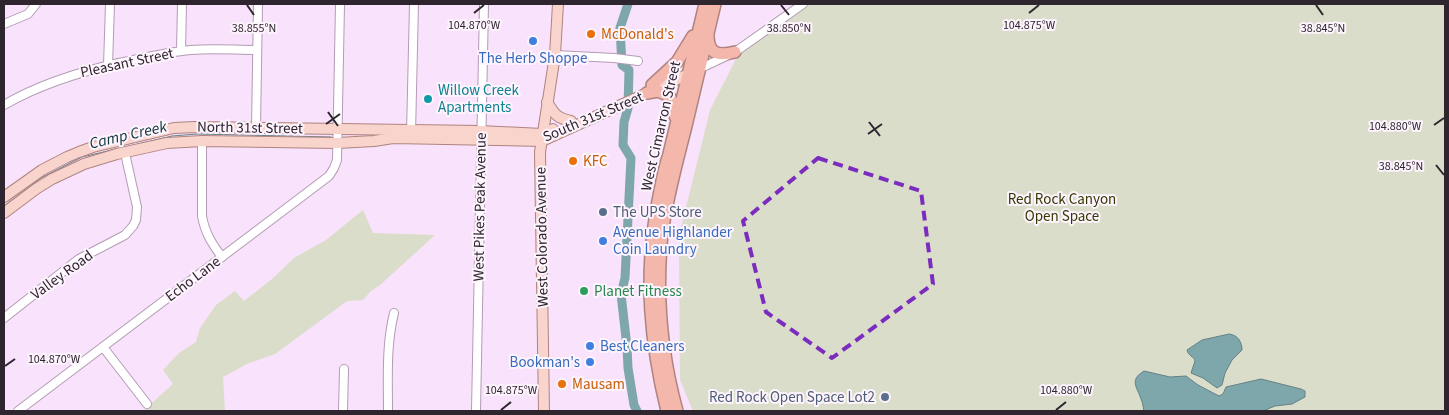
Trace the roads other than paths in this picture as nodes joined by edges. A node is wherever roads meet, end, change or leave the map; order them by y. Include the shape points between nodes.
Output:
1 (36, 4) edge
2 (110, 4) edge
3 (182, 4) edge
4 (258, 4) edge
5 (340, 4) edge
6 (414, 4) edge
7 (484, 4) edge
8 (558, 4) edge
9 (705, 4) edge
10 (715, 4) edge
11 (803, 4) edge
12 (702, 17) junction
13 (4, 24) edge
14 (708, 29) junction
15 (257, 50) junction
16 (181, 51) junction
17 (735, 52) junction
18 (555, 55) junction
19 (635, 60) dead end
20 (108, 66) junction
21 (692, 71) junction
22 (643, 92) junction
23 (547, 102) junction
24 (618, 103) junction
25 (4, 105) edge
26 (571, 121) junction
27 (256, 128) junction
28 (338, 130) junction
29 (411, 134) junction
30 (482, 135) junction
31 (542, 137) junction
32 (202, 141) junction
33 (337, 143) junction
34 (125, 153) junction
35 (669, 154) junction
36 (4, 197) edge
37 (4, 214) edge
38 (222, 257) junction
39 (655, 285) junction
40 (394, 313) dead end
41 (4, 318) edge
42 (103, 346) junction
43 (344, 370) dead end
44 (147, 404) dead end
45 (18, 411) edge
46 (343, 411) edge
47 (388, 411) edge
48 (476, 411) edge
49 (544, 411) edge
50 (667, 411) edge
51 (677, 411) edge

1 - 13 street via 28,14
2 - 20 street
3 - 16 street
4 - 15 street
5 - 28 street, Echo Lane
6 - 29 street
7 - 30 street, West Pikes Peak Avenue
8 - 18 main road, West Colorado Avenue
9 - 12 highway, West Cimarron Street
10 - 14 highway, West Cimarron Street
11 - 17 street, South 31st Street
12 - 21 highway, West Cimarron Street
12 - 22 highway via 680,57
14 - 17 highway via 709,45 716,54
14 - 21 highway, West Cimarron Street
15 - 16 street, Pleasant Street
15 - 27 street
16 - 20 street, Pleasant Street
17 - 21 street, South 31st Street
18 - 19 street
18 - 23 main road, West Colorado Avenue
20 - 25 street, Pleasant Street via 48,83
21 - 22 main road, South 31st Street
21 - 35 highway, West Cimarron Street
21 - 39 highway, West Cimarron Street
22 - 24 main road, South 31st Street
22 - 35 highway via 667,94 676,108
23 - 26 main road via 560,119
23 - 31 main road, West Colorado Avenue
24 - 26 main road, South 31st Street
24 - 31 main road, South 31st Street
26 - 31 main road, South 31st Street
27 - 28 main road, North 31st Street
27 - 36 main road, North 31st Street via 174,128 93,147 48,166
28 - 29 main road, North 31st Street
28 - 33 street, Echo Lane
29 - 30 main road, North 31st Street
29 - 33 main road, North 31st Street
30 - 31 main road, South 31st Street
30 - 48 street, West Pikes Peak Avenue
31 - 49 main road, West Colorado Avenue
32 - 33 main road, North 31st Street
32 - 34 main road, North 31st Street
32 - 38 street via 202,216 212,244
33 - 38 street, Echo Lane via 337,160 329,176
34 - 37 main road, North 31st Street via 84,164 58,176
34 - 41 street, Valley Road via 137,207 133,226 125,235 79,260
35 - 39 highway, West Cimarron Street via 662,174 655,220
38 - 42 street, Echo Lane
39 - 50 highway via 651,317 653,345
39 - 51 highway via 666,367
40 - 47 street via 389,342
42 - 44 street
42 - 45 street, Echo Lane
43 - 46 street

